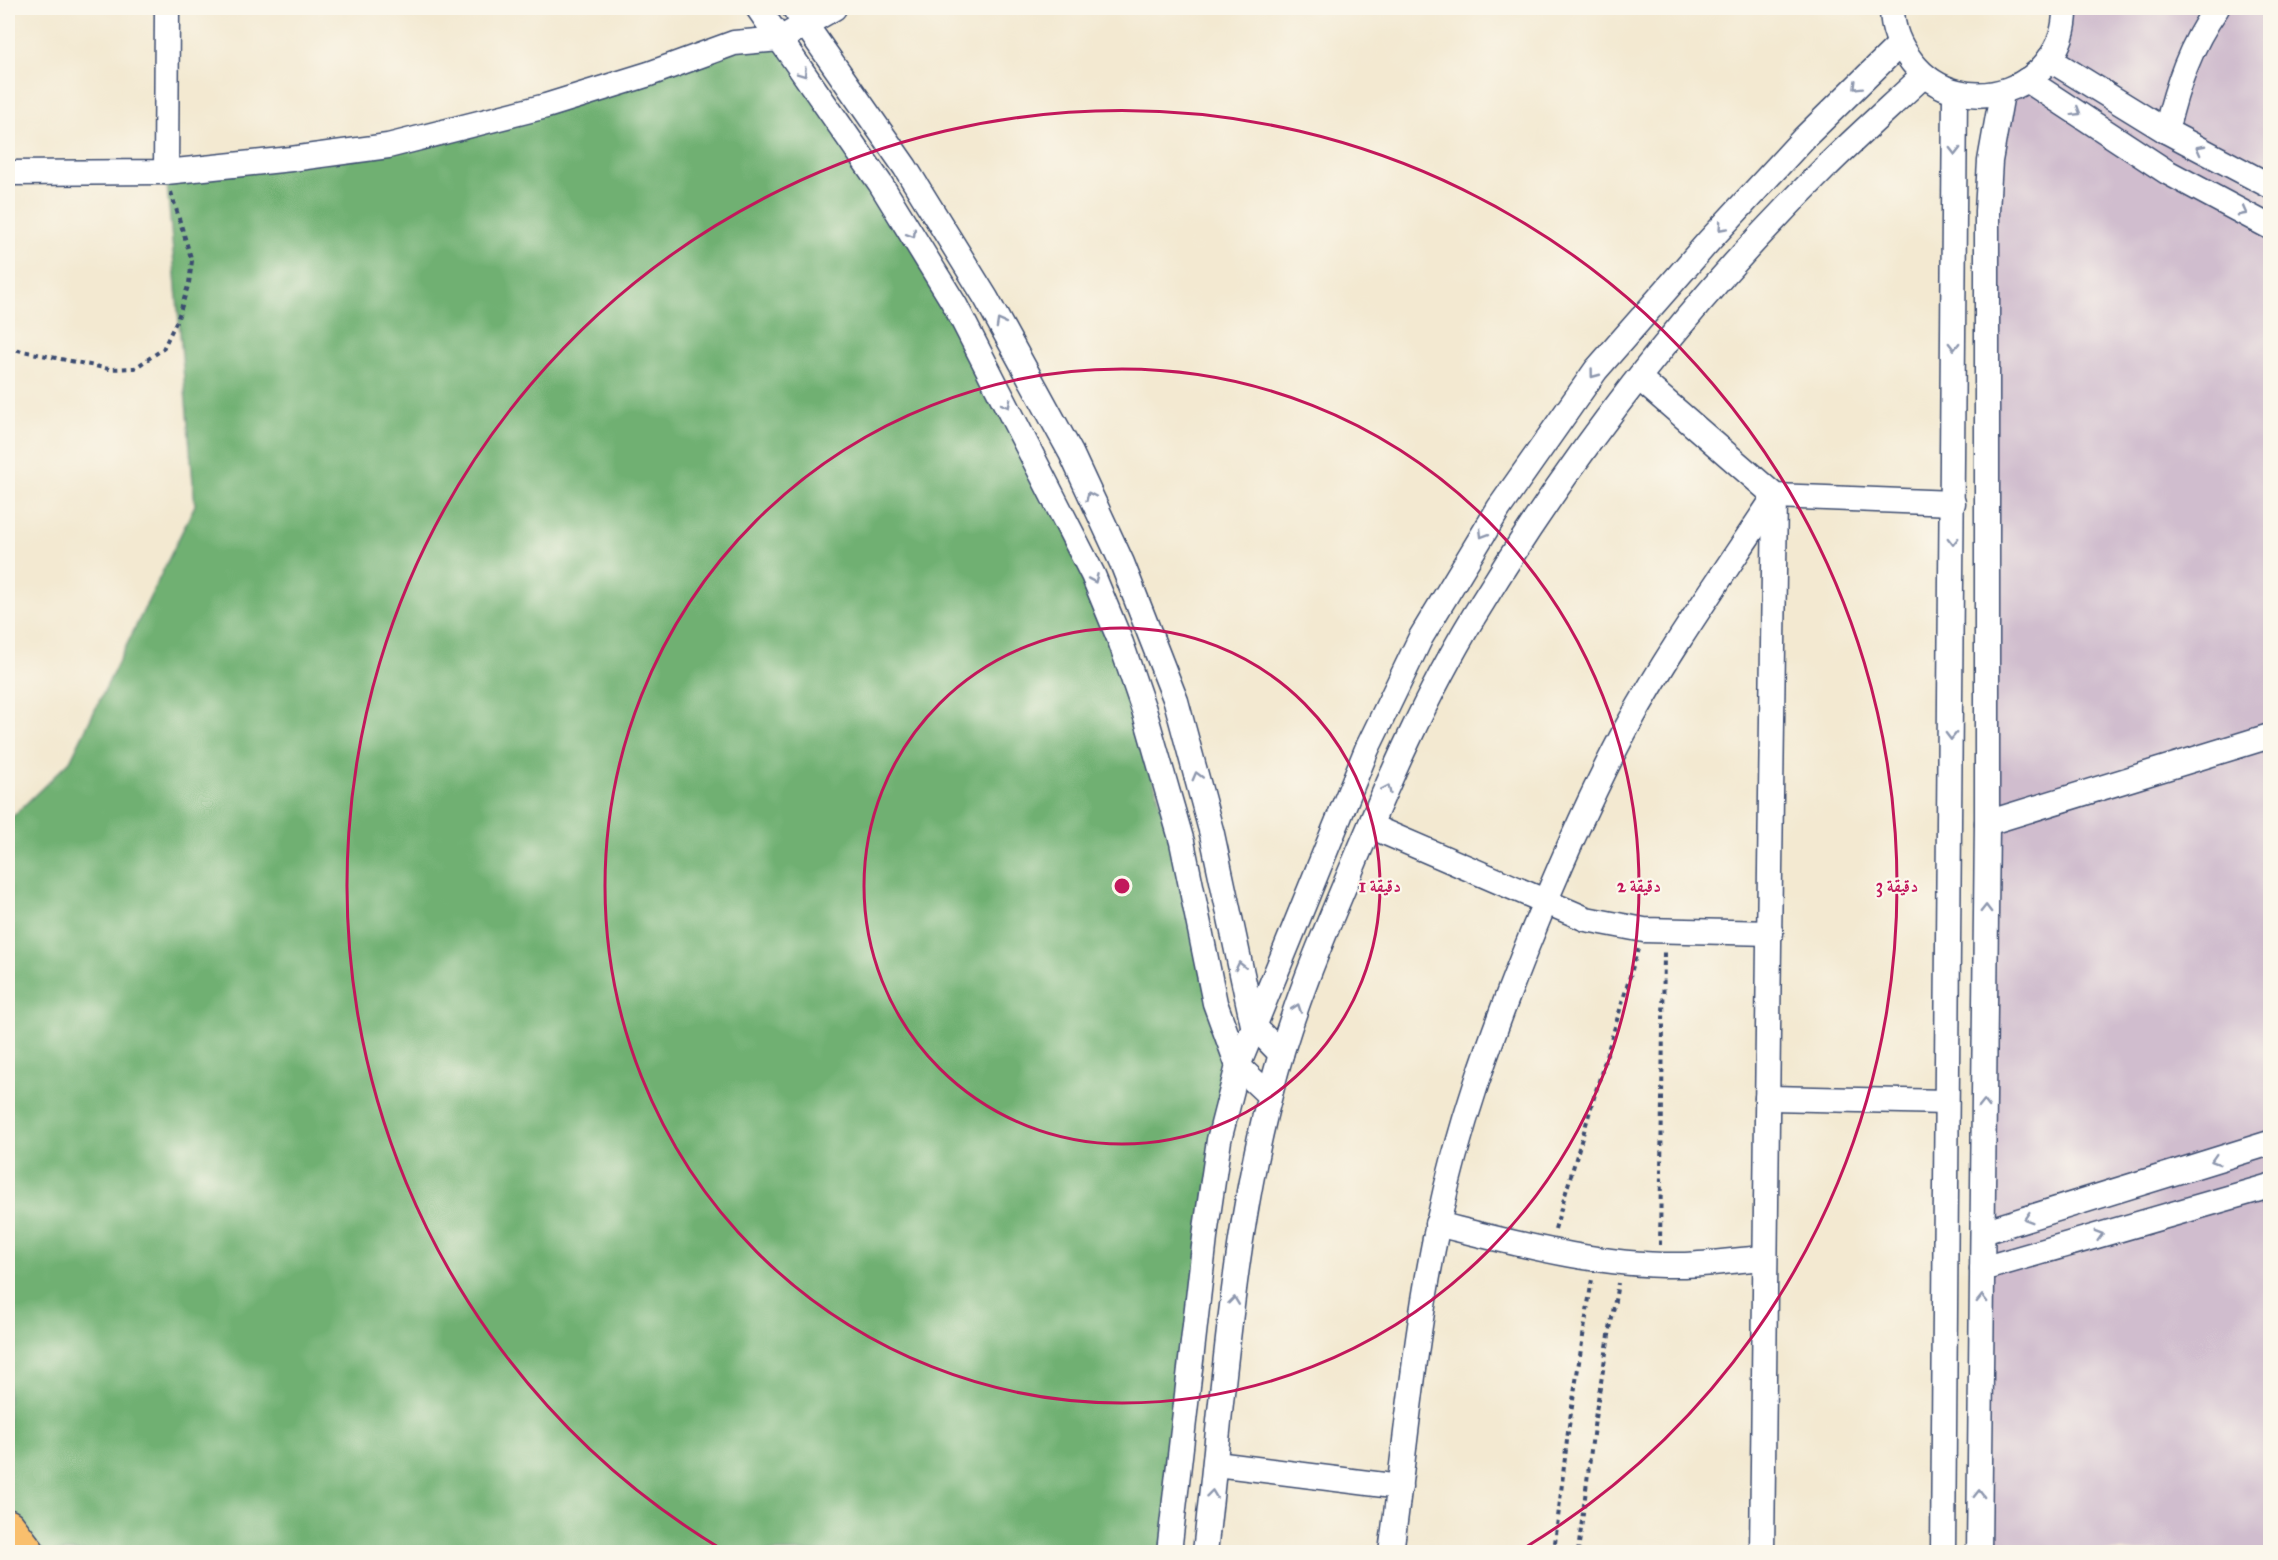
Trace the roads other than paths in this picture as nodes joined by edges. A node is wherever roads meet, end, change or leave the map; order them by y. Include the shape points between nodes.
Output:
1 (167, 8) edge
2 (834, 8) edge
3 (1892, 8) edge
4 (2066, 8) edge
5 (2217, 8) edge
6 (766, 10) edge
7 (801, 16) edge
8 (780, 39) junction
9 (734, 43) junction
10 (1899, 45) junction
11 (2049, 59) junction
12 (1923, 76) junction
13 (2027, 81) junction
14 (1955, 93) junction
15 (2002, 93) junction
16 (2166, 131) junction
17 (166, 172) junction
18 (8, 173) edge
19 (2271, 186) edge
20 (2271, 226) edge
21 (1639, 378) junction
22 (1776, 496) junction
23 (1953, 503) junction
24 (2271, 736) edge
25 (1987, 823) junction
26 (1370, 826) junction
27 (1544, 903) junction
28 (1771, 933) junction
29 (1253, 1025) junction
30 (1281, 1054) junction
31 (1238, 1066) junction
32 (1269, 1095) junction
33 (1767, 1098) junction
34 (1946, 1102) junction
35 (2271, 1143) edge
36 (2271, 1186) edge
37 (1437, 1224) junction
38 (1983, 1232) junction
39 (1763, 1258) junction
40 (1982, 1269) junction
41 (1216, 1464) junction
42 (1400, 1486) junction
43 (8, 1526) edge
44 (28, 1552) edge
45 (1169, 1552) edge
46 (1205, 1552) edge
47 (1390, 1552) edge
48 (1762, 1552) edge
49 (1942, 1552) edge
50 (1979, 1552) edge

1 - 17 street
2 - 7 street
3 - 10 street
4 - 11 street via 2061,36
5 - 16 street via 2184,64
6 - 8 street
6 - 9 street
7 - 8 street
29 -> 7 street via 1212,834 1176,701 1122,563 1071,453 986,298 905,167
8 - 9 street
8 -> 31 street via 880,183 955,305 1093,576 1144,710 1182,842 1215,1003
9 - 17 street via 546,106 388,146
10 - 12 street
10 -> 29 street via 1796,147 1596,370 1499,508 1421,637 1367,750
11 - 13 street
11 - 16 street
12 - 14 street
12 - 21 street via 1823,170 1754,243
13 - 15 street
13 -> 20 street via 2168,172
14 - 15 street
14 -> 23 street
15 - 25 street via 1990,161 1988,211
19 -> 16 street
17 - 18 street
21 - 22 street
26 -> 21 street via 1473,618 1561,481
22 - 23 street
22 - 27 street via 1674,648 1627,728
22 - 28 street
23 -> 34 street
24 - 25 street
38 -> 25 street
26 - 27 street
30 -> 26 street via 1314,958
27 - 28 street via 1586,919 1654,930
27 - 37 street via 1487,1047
28 - 33 street
29 - 30 street
29 - 31 street
30 - 32 street
31 - 32 street
31 - 45 street via 1219,1140 1206,1229
41 -> 32 street via 1245,1226
33 - 34 street
33 - 39 street
34 - 49 street
35 -> 38 street
40 -> 36 street
37 - 39 street via 1549,1250 1621,1261 1685,1265
37 - 42 street
38 - 40 street
39 - 48 street
50 -> 40 street
41 - 42 street
46 -> 41 street
42 - 47 street
43 - 44 highway

